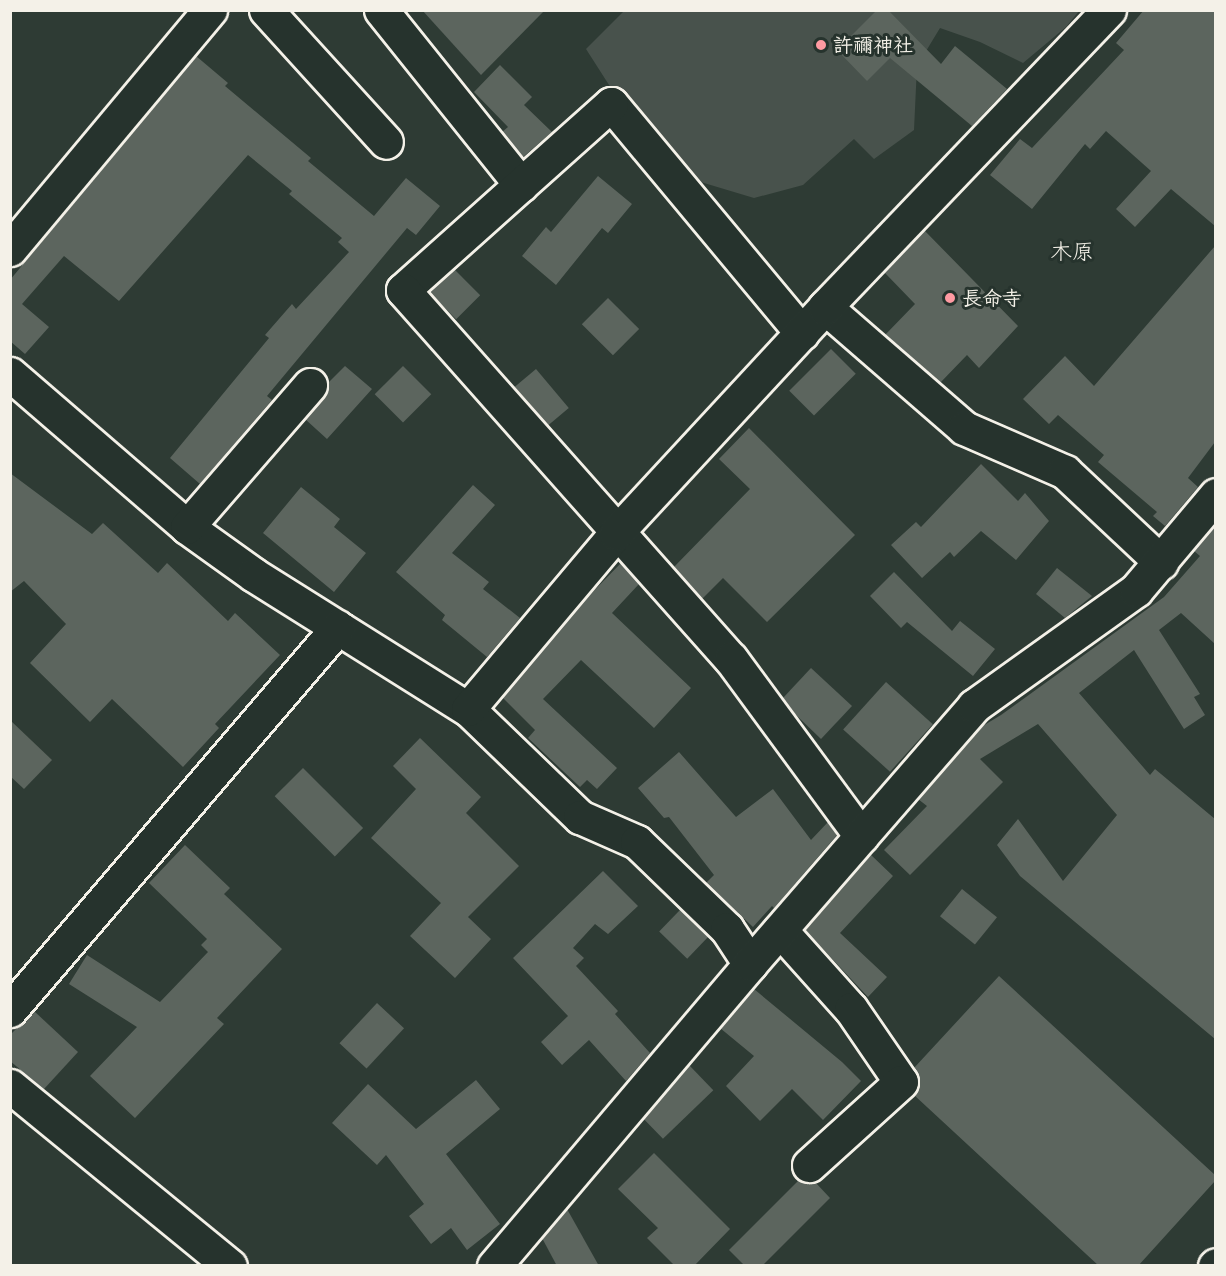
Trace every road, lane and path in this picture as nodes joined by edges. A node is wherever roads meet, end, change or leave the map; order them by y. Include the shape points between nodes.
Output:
1 (210, 10) edge
2 (266, 10) edge
3 (381, 10) edge
4 (1108, 10) edge
5 (386, 142) dead end
6 (521, 185) junction
7 (10, 249) edge
8 (825, 307) junction
9 (802, 333) junction
10 (10, 374) edge
11 (310, 385) dead end
12 (1215, 495) edge
13 (187, 526) junction
14 (616, 533) junction
15 (1161, 562) junction
16 (338, 627) junction
17 (468, 709) junction
18 (861, 836) junction
19 (780, 930) junction
20 (750, 964) junction
21 (10, 1010) edge
22 (10, 1086) edge
23 (808, 1165) dead end
24 (230, 1266) edge
25 (494, 1266) edge

1 - 7 street
2 - 5 street
3 - 6 street
4 - 8 street
6 - 9 street via 611,105
6 - 14 street via 403,291
8 - 9 street
8 - 15 street via 964,428 1065,472
9 - 14 street
10 - 13 street
11 - 13 street
12 - 15 street
13 - 16 street via 254,575
14 - 17 street
14 - 18 street via 731,659
15 - 18 street via 1136,590 974,706
16 - 17 street
16 - 21 street
17 - 20 street via 580,817 637,842 727,928
18 - 19 street
19 - 20 street
19 - 23 street via 851,1009 901,1082
20 - 25 street
22 - 24 street

